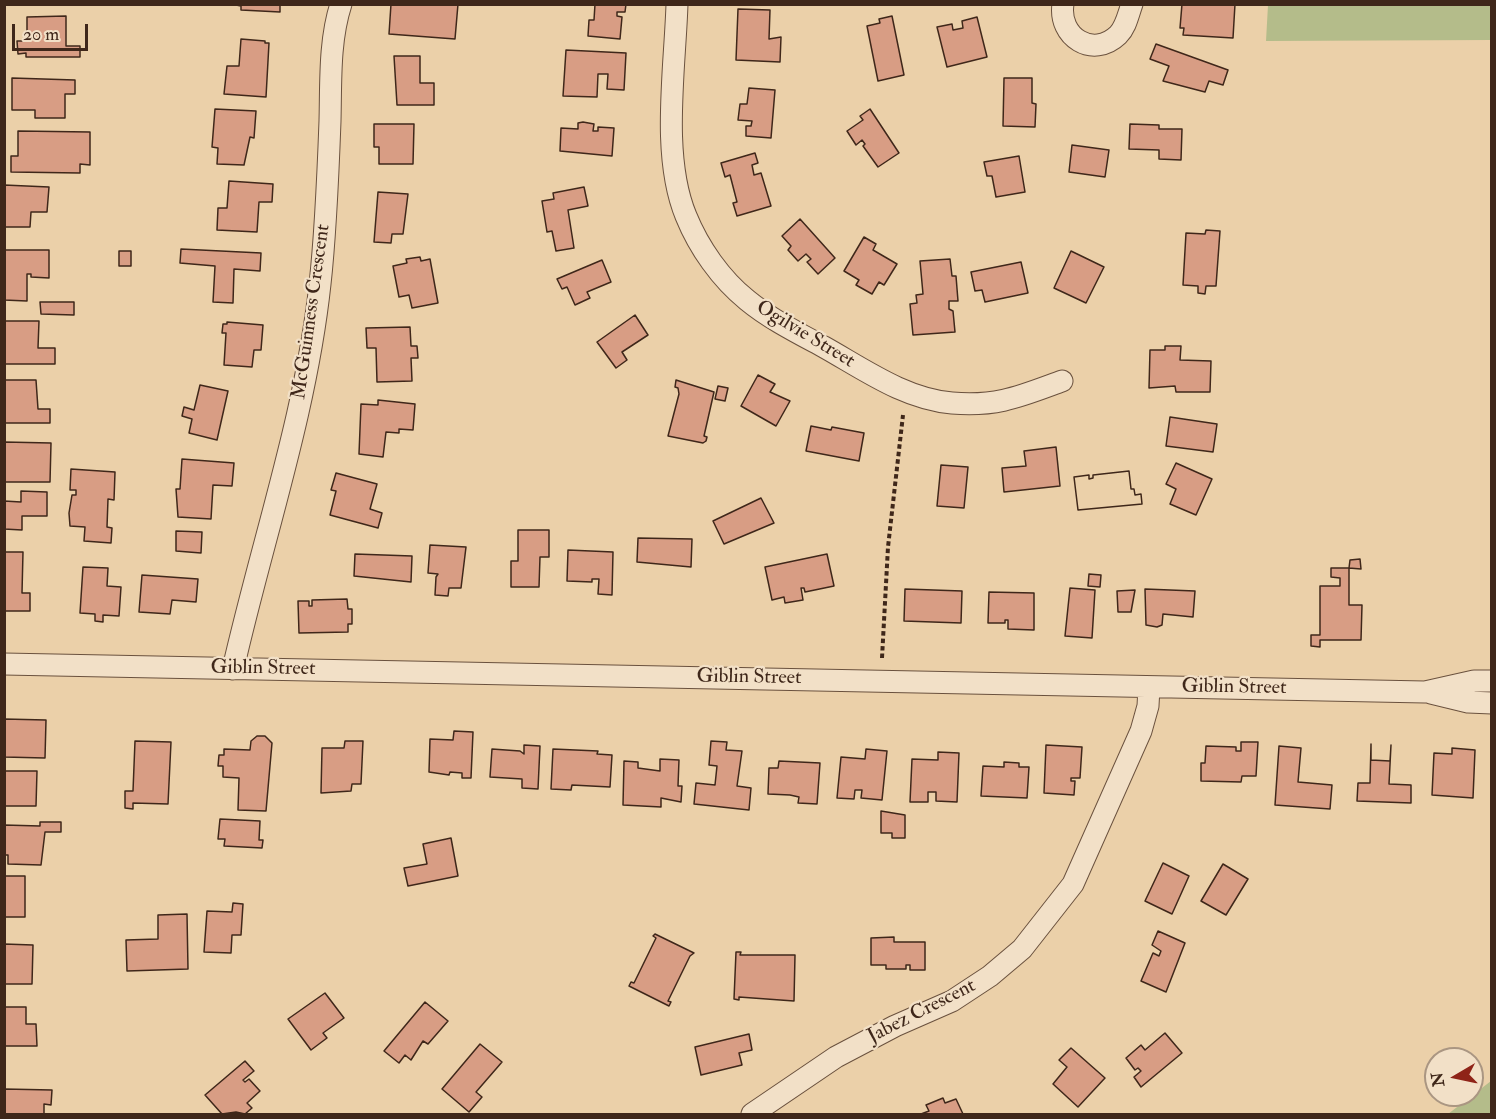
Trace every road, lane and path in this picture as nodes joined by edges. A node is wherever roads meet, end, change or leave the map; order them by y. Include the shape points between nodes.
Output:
1 (677, 4) edge
2 (1063, 4) edge
3 (1132, 4) edge
4 (336, 10) edge
5 (1062, 381) dead end
6 (906, 393) junction
7 (4, 664) edge
8 (233, 669) junction
9 (881, 680) junction
10 (1491, 681) edge
11 (1149, 687) junction
12 (1425, 692) junction
13 (1491, 703) edge
14 (752, 1114) edge

1 - 6 street, Ogilvie Street via 672,141 685,215 703,249 721,274 765,313
2 - 3 street via 1068,33 1084,45 1097,46 1118,34
4 - 8 street, McGuinness Crescent via 322,261 311,349 294,433
5 - 6 street, Ogilvie Street via 1006,402 952,403
6 - 9 path via 888,547
7 - 8 street, Giblin Street
8 - 9 street, Giblin Street
9 - 11 street, Giblin Street
10 - 12 street, Giblin Street
11 - 12 street, Giblin Street
11 - 14 street, Jabez Crescent via 1141,731 1073,884 1022,949 952,1001 836,1057
12 - 13 street

